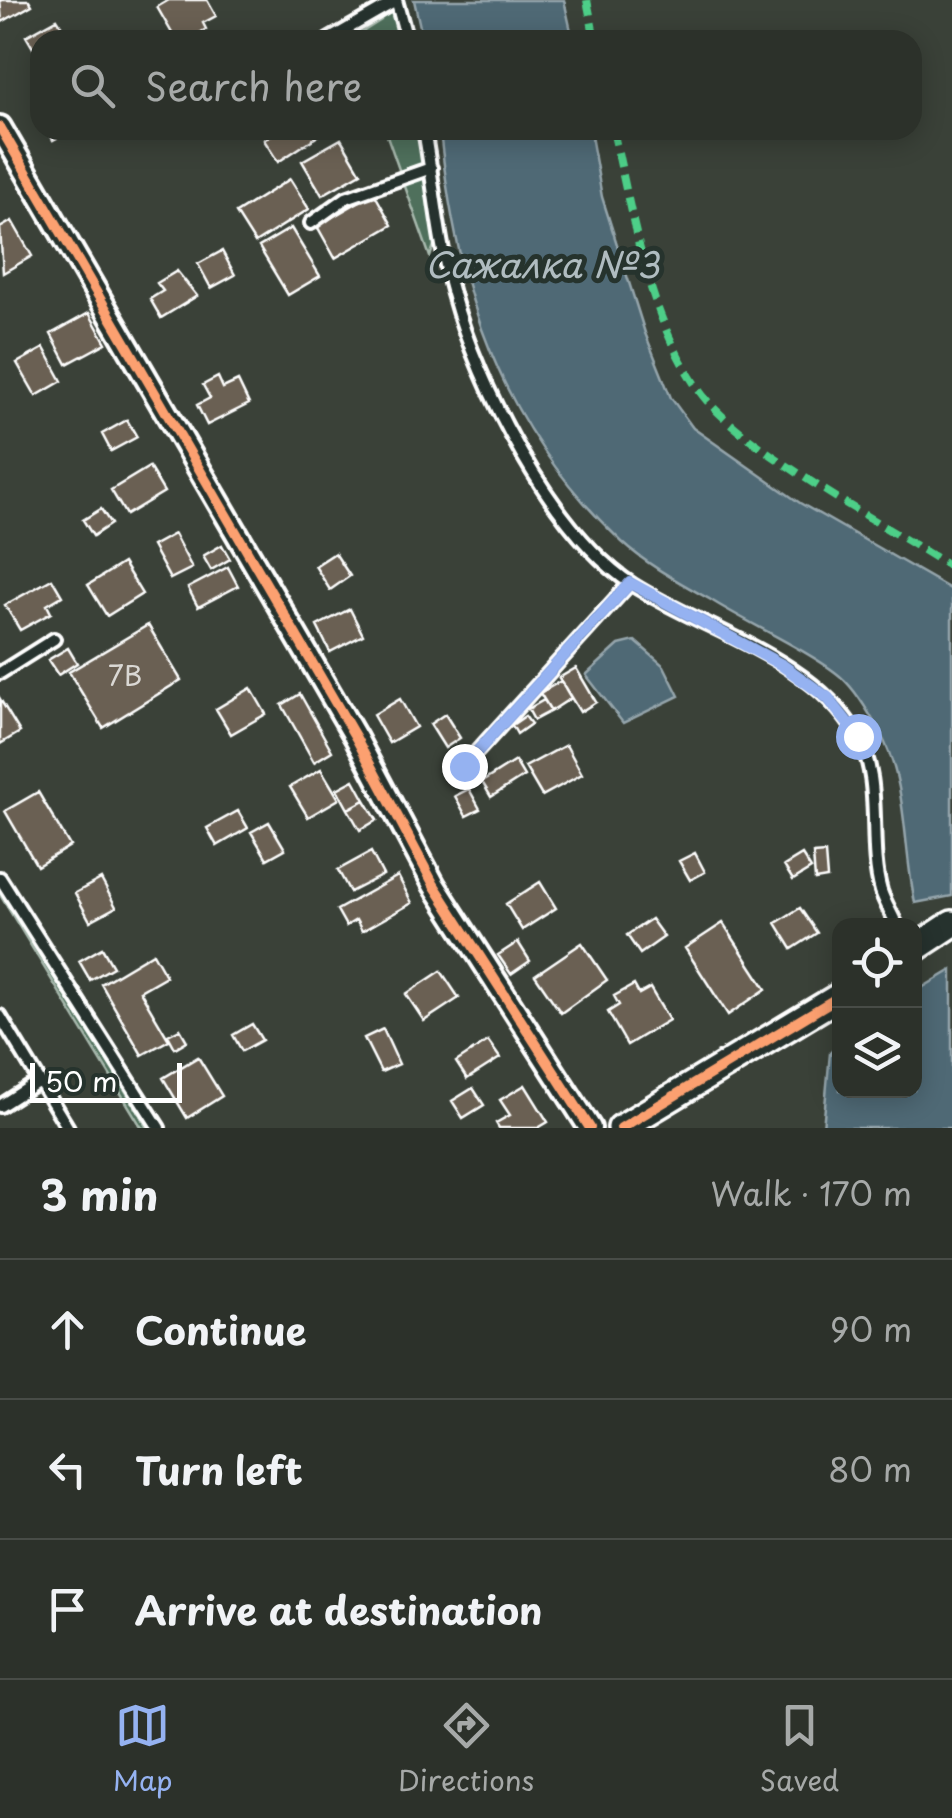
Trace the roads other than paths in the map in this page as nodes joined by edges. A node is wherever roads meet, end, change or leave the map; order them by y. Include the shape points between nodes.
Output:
1 (396, 0) edge
2 (345, 30) edge
3 (404, 30) edge
4 (0, 127) edge
5 (426, 140) edge
6 (430, 168) junction
7 (311, 224) dead end
8 (630, 583) junction
9 (54, 639) dead end
10 (0, 673) edge
11 (464, 766) dead end
12 (0, 878) edge
13 (893, 918) edge
14 (952, 924) edge
15 (922, 943) edge
16 (832, 1001) edge
17 (0, 1016) edge
18 (40, 1082) junction
19 (0, 1106) edge
20 (68, 1128) edge
21 (159, 1128) edge
22 (590, 1128) edge
23 (621, 1128) edge

1 - 2 lane
1 - 3 lane
4 - 22 street via 356,738 434,885
5 - 6 lane
6 - 7 lane via 346,198
6 - 8 lane via 452,292 515,444 570,525
8 - 11 lane
8 - 13 lane via 782,665 828,698 858,736 870,773 881,890
9 - 10 lane
12 - 21 lane
14 - 15 street
16 - 23 street
17 - 18 lane
18 - 19 lane
18 - 20 lane

